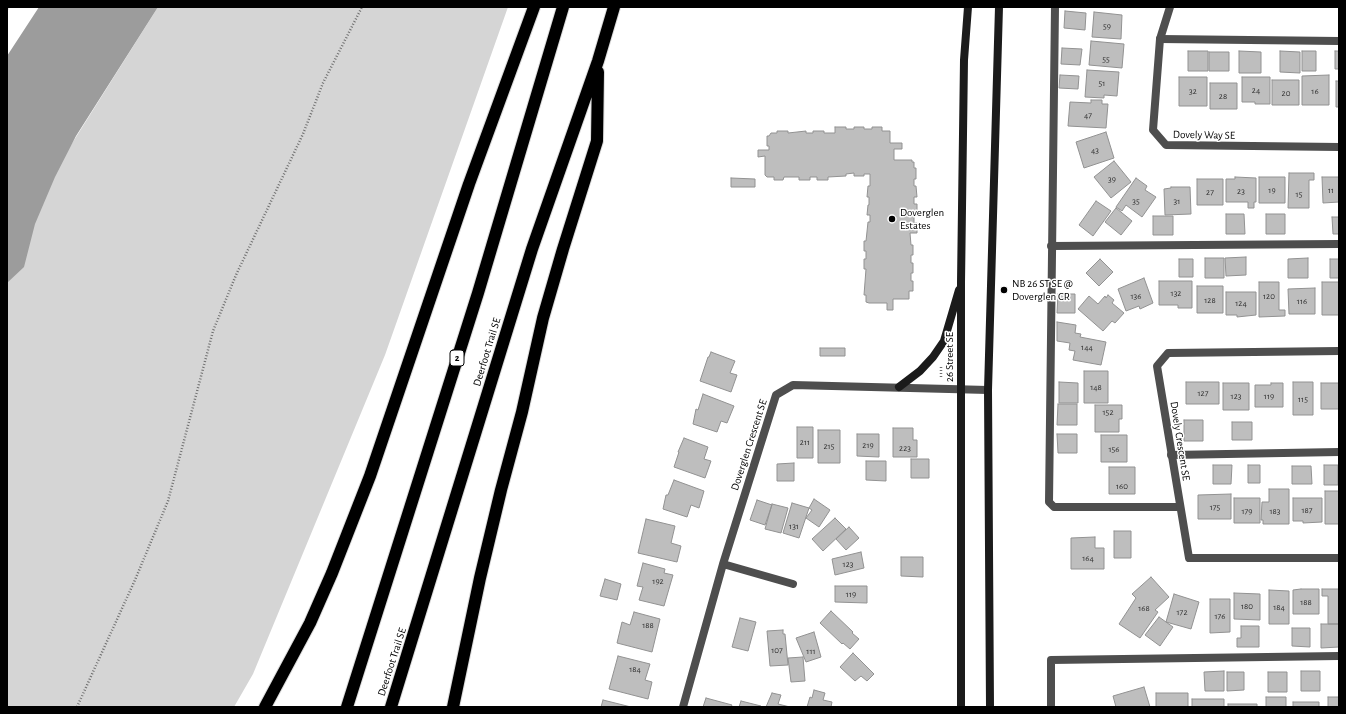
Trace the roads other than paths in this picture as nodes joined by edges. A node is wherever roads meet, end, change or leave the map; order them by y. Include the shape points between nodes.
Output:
1 (534, 7) edge
2 (563, 7) edge
3 (614, 7) edge
4 (968, 7) edge
5 (999, 7) edge
6 (1055, 7) edge
7 (1170, 7) edge
8 (1160, 39) junction
9 (1339, 41) edge
10 (598, 61) junction
11 (1339, 147) edge
12 (1339, 244) edge
13 (1051, 246) junction
14 (961, 282) junction
15 (1339, 351) edge
16 (899, 388) junction
17 (961, 390) junction
18 (988, 390) junction
19 (1339, 452) edge
20 (1171, 455) junction
21 (1180, 507) junction
22 (1339, 558) edge
23 (722, 564) junction
24 (793, 584) dead end
25 (1339, 656) edge
26 (265, 707) edge
27 (348, 707) edge
28 (391, 707) edge
29 (453, 707) edge
30 (683, 707) edge
31 (961, 707) edge
32 (990, 707) edge
33 (1051, 707) edge

1 - 26 highway via 469,184 367,483 310,623
2 - 27 highway, 2 via 478,293
3 - 10 highway, Deerfoot Trail SE
4 - 14 street, 26 Street SE via 964,60
5 - 18 street
6 - 13 street
7 - 8 street, Dovely Way SE
8 - 9 street
8 - 11 street, Dovely Way SE via 1154,130 1166,145
10 - 28 highway, Deerfoot Trail SE via 532,249
10 - 29 highway via 596,141 543,318 484,563
12 - 13 street
13 - 21 street via 1049,502 1054,507
14 - 16 street via 944,341 920,371
14 - 17 street, 26 Street SE
15 - 20 street, Dovely Crescent SE via 1168,353 1157,366
16 - 17 street, Doverglen Crescent SE
16 - 23 street, Doverglen Crescent SE via 793,385 776,395
17 - 18 street, Doverglen Crescent SE
17 - 31 street, 26 Street SE
18 - 32 street
19 - 20 street
20 - 21 street, Dovely Crescent SE
21 - 22 street, Dovely Crescent SE via 1189,558
23 - 24 street
23 - 30 street, Doverglen Crescent SE
25 - 33 street via 1051,660

